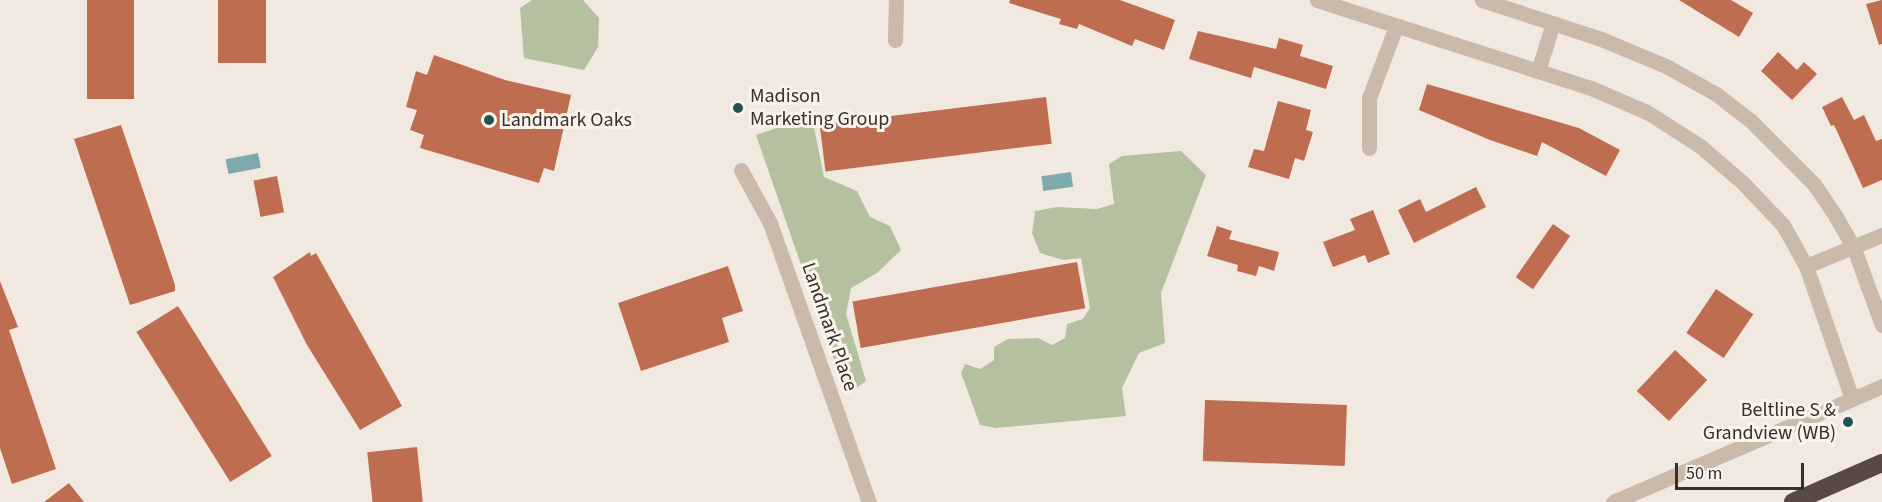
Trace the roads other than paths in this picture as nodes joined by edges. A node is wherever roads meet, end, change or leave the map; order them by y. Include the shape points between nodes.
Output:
1 (897, 0) edge
2 (1317, 0) edge
3 (1482, 0) edge
4 (1553, 23) junction
5 (1396, 26) junction
6 (895, 40) dead end
7 (1538, 72) junction
8 (1369, 148) dead end
9 (741, 170) dead end
10 (1882, 235) edge
11 (1853, 246) junction
12 (1806, 266) junction
13 (1882, 325) edge
14 (1882, 386) edge
15 (1852, 399) junction
16 (1882, 463) edge
17 (869, 502) edge
18 (1613, 502) edge
19 (1793, 502) edge

1 - 6 street
2 - 5 street
3 - 4 street
4 - 7 street
4 - 11 street via 1666,66 1716,94 1751,121 1814,184
5 - 7 street
5 - 8 street via 1369,98
7 - 12 street via 1647,112 1700,146 1783,225
9 - 17 street, Landmark Place via 770,223
10 - 11 street
11 - 12 street
11 - 13 street
12 - 15 street
14 - 15 street
15 - 18 street
16 - 19 highway

